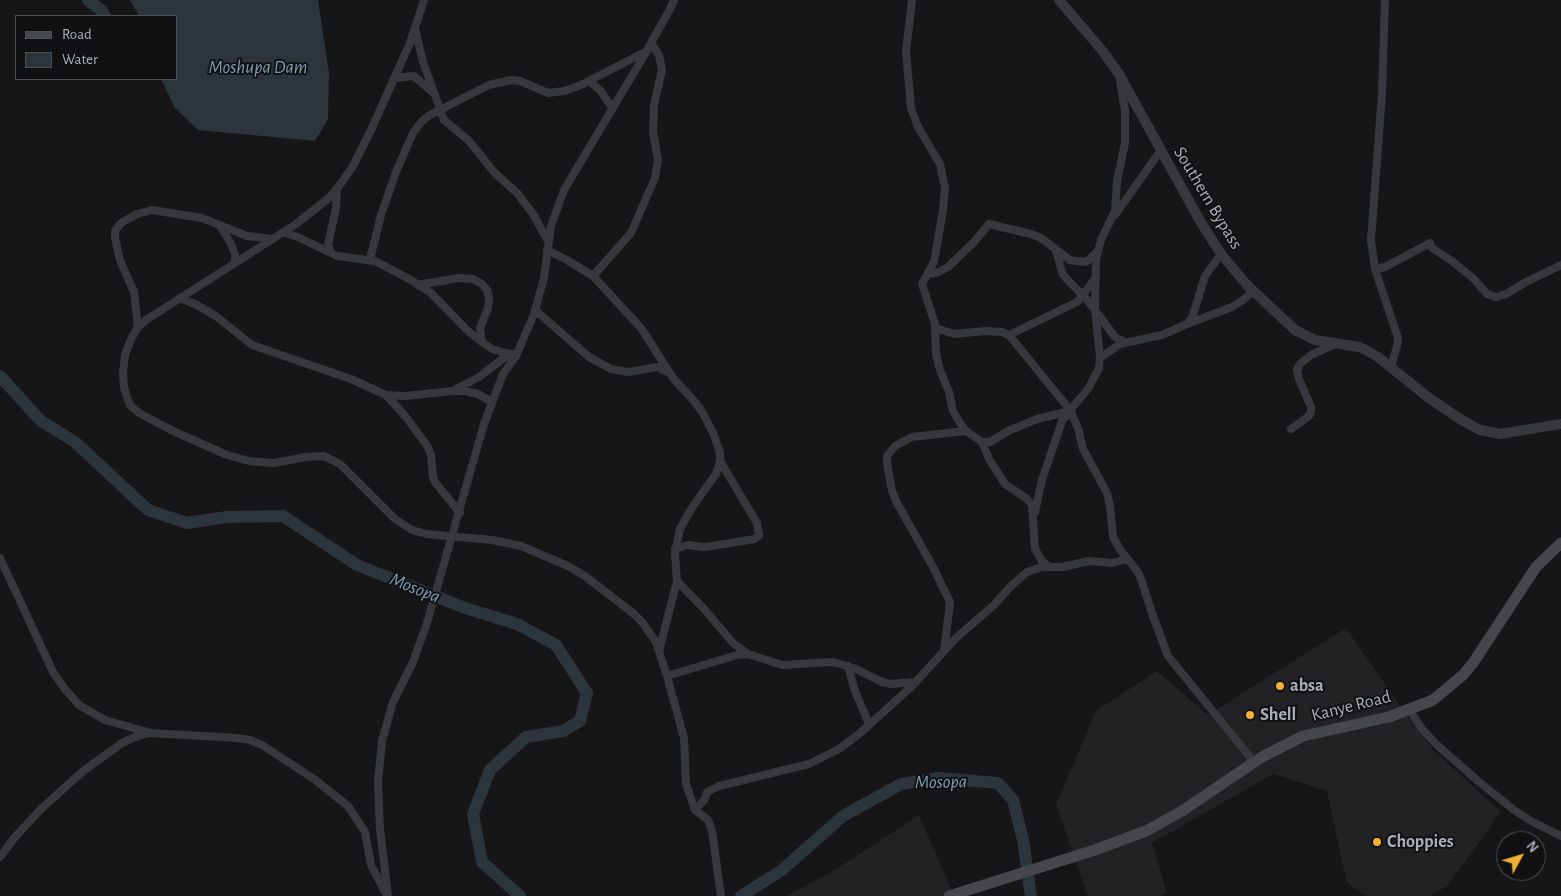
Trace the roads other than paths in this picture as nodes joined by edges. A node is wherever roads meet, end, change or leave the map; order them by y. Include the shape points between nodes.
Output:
1 (424, 0) edge
2 (674, 0) edge
3 (912, 0) edge
4 (1059, 0) edge
5 (1386, 0) edge
6 (415, 29) junction
7 (651, 43) junction
8 (647, 50) junction
9 (1119, 74) junction
10 (394, 78) junction
11 (589, 81) junction
12 (433, 92) junction
13 (612, 108) junction
14 (439, 110) junction
15 (1161, 150) junction
16 (337, 188) junction
17 (1114, 216) junction
18 (219, 224) junction
19 (283, 232) junction
20 (273, 239) junction
21 (548, 241) junction
22 (547, 250) junction
23 (1056, 250) junction
24 (1097, 252) junction
25 (332, 253) junction
26 (1221, 254) junction
27 (370, 260) junction
28 (235, 263) junction
29 (1561, 265) edge
30 (1374, 268) junction
31 (928, 274) junction
32 (593, 276) junction
33 (1095, 279) junction
34 (418, 285) junction
35 (1253, 291) junction
36 (1083, 296) junction
37 (180, 298) junction
38 (536, 310) junction
39 (1095, 310) junction
40 (1187, 324) junction
41 (138, 327) junction
42 (935, 328) junction
43 (1009, 335) junction
44 (482, 342) junction
45 (1125, 342) junction
46 (1335, 344) junction
47 (512, 355) junction
48 (1100, 358) junction
49 (1390, 367) junction
50 (670, 373) junction
51 (452, 391) junction
52 (386, 395) junction
53 (492, 402) junction
54 (1071, 411) junction
55 (1561, 424) edge
56 (1291, 429) dead end
57 (966, 431) junction
58 (982, 442) junction
59 (720, 461) junction
60 (460, 513) junction
61 (1034, 517) junction
62 (453, 536) junction
63 (1561, 543) edge
64 (675, 549) junction
65 (0, 558) edge
66 (1127, 559) junction
67 (1048, 566) junction
68 (677, 580) junction
69 (659, 651) junction
70 (944, 652) junction
71 (748, 654) junction
72 (848, 666) junction
73 (667, 676) junction
74 (916, 682) junction
75 (1409, 709) junction
76 (869, 724) junction
77 (151, 733) junction
78 (1254, 762) junction
79 (695, 810) junction
80 (1561, 836) edge
81 (0, 858) edge
82 (388, 896) edge
83 (721, 896) edge
84 (949, 896) edge

1 - 6 street
2 - 7 street
3 - 31 street via 906,51 911,108 918,127 940,164 945,188 934,262
4 - 9 street, Southern Bypass
5 - 30 street via 1371,224
6 - 10 street
6 - 12 street
7 - 8 street
7 - 32 street via 662,70 654,105 656,178 631,233
8 - 11 street
8 - 13 street
9 - 15 street, Southern Bypass
9 - 17 street via 1126,129
10 - 12 street via 414,76
10 - 16 street via 353,166
11 - 13 street via 601,91
11 - 14 street via 564,91 548,92 511,80 489,85
12 - 14 street
13 - 21 street via 564,190
14 - 21 street via 444,120 469,141 494,172 518,194
14 - 27 street via 422,121 413,133 381,215
15 - 17 street
15 - 26 street, Southern Bypass
16 - 19 street via 329,198
16 - 25 street via 336,210 328,244
17 - 24 street
18 - 20 street via 247,236
18 - 28 street via 235,254
18 - 41 street via 152,210 121,223 115,231 115,238 136,301
19 - 20 street
19 - 25 street
20 - 28 street
21 - 22 street
22 - 32 street
22 - 38 street
23 - 24 street via 1070,260 1081,262 1089,260
23 - 31 street via 1041,238 989,224 948,267
23 - 36 street via 1063,275
24 - 33 street
25 - 27 street
26 - 35 street, Southern Bypass
26 - 40 street via 1205,276
27 - 34 street
28 - 37 street
29 - 30 street via 1496,297 1487,294 1474,279 1432,248 1430,243 1391,264
30 - 49 street via 1398,338
31 - 42 street via 922,284
32 - 50 street via 641,328
33 - 36 street
33 - 39 street
34 - 44 street via 431,293
34 - 44 street via 459,278 482,284 489,298 480,328
35 - 40 street via 1232,307
35 - 46 street, Southern Bypass via 1295,330 1315,340
36 - 39 street
36 - 43 street via 1074,304
37 - 41 street
37 - 52 street via 217,317 252,345 351,379
38 - 47 street
38 - 50 street via 588,357 611,369 629,372 657,367
39 - 45 street via 1115,337
39 - 48 street
40 - 45 street via 1162,335
41 - 62 street via 125,355 123,372 126,397 139,413 227,455 249,461 273,463 324,456 340,464 403,525 426,534
42 - 43 street via 954,334 986,331
42 - 57 street via 940,370 954,411
43 - 54 street
44 - 47 street
45 - 48 street
46 - 49 street, Southern Bypass via 1359,347
46 - 56 street via 1310,355 1300,364 1297,370 1311,412
47 - 51 street
47 - 53 street
48 - 54 street via 1096,376
49 - 55 street, Southern Bypass via 1453,415 1480,430 1500,434
50 - 59 street via 702,413 714,435
51 - 52 street
51 - 53 street via 478,394
52 - 60 street via 428,448 435,482
53 - 60 street
54 - 58 street via 1037,419 990,442
54 - 61 street via 1061,424 1042,480
54 - 66 street via 1083,450 1107,493 1113,537
57 - 58 street
57 - 70 street via 912,438 891,450 887,463 897,503 950,602
58 - 61 street via 996,473 1005,484 1029,500
59 - 64 street via 716,474 680,529
59 - 64 street via 757,524 759,536 712,546 688,545
60 - 62 street
61 - 67 street via 1035,549
62 - 69 street via 521,546 568,566 634,614 649,631
62 - 82 street via 427,624 393,702 382,741 378,798
63 - 75 main road, Kanye Road via 1536,568 1482,652 1463,675 1433,700
64 - 68 street
65 - 77 street via 64,688 80,705 105,720
66 - 67 street via 1112,563 1089,561 1062,567
66 - 78 street via 1141,579 1162,642 1172,661
67 - 70 street via 1019,578
68 - 69 street
68 - 71 street via 732,643
69 - 73 street
70 - 74 street
71 - 72 street via 782,665 832,662
71 - 73 street
72 - 74 street via 882,682
72 - 76 street
73 - 79 street via 684,738 686,784
74 - 76 street
75 - 78 main road, Kanye Road via 1389,717 1303,736
75 - 80 street via 1437,745 1478,781 1514,810
76 - 79 street via 839,749 810,764 710,790
77 - 81 street via 122,743 82,772 41,809
77 - 82 street via 250,740 314,779 342,800 361,826 367,839 371,865
78 - 84 main road, Kanye Road via 1164,822 1122,840
79 - 83 street via 708,820 712,831

